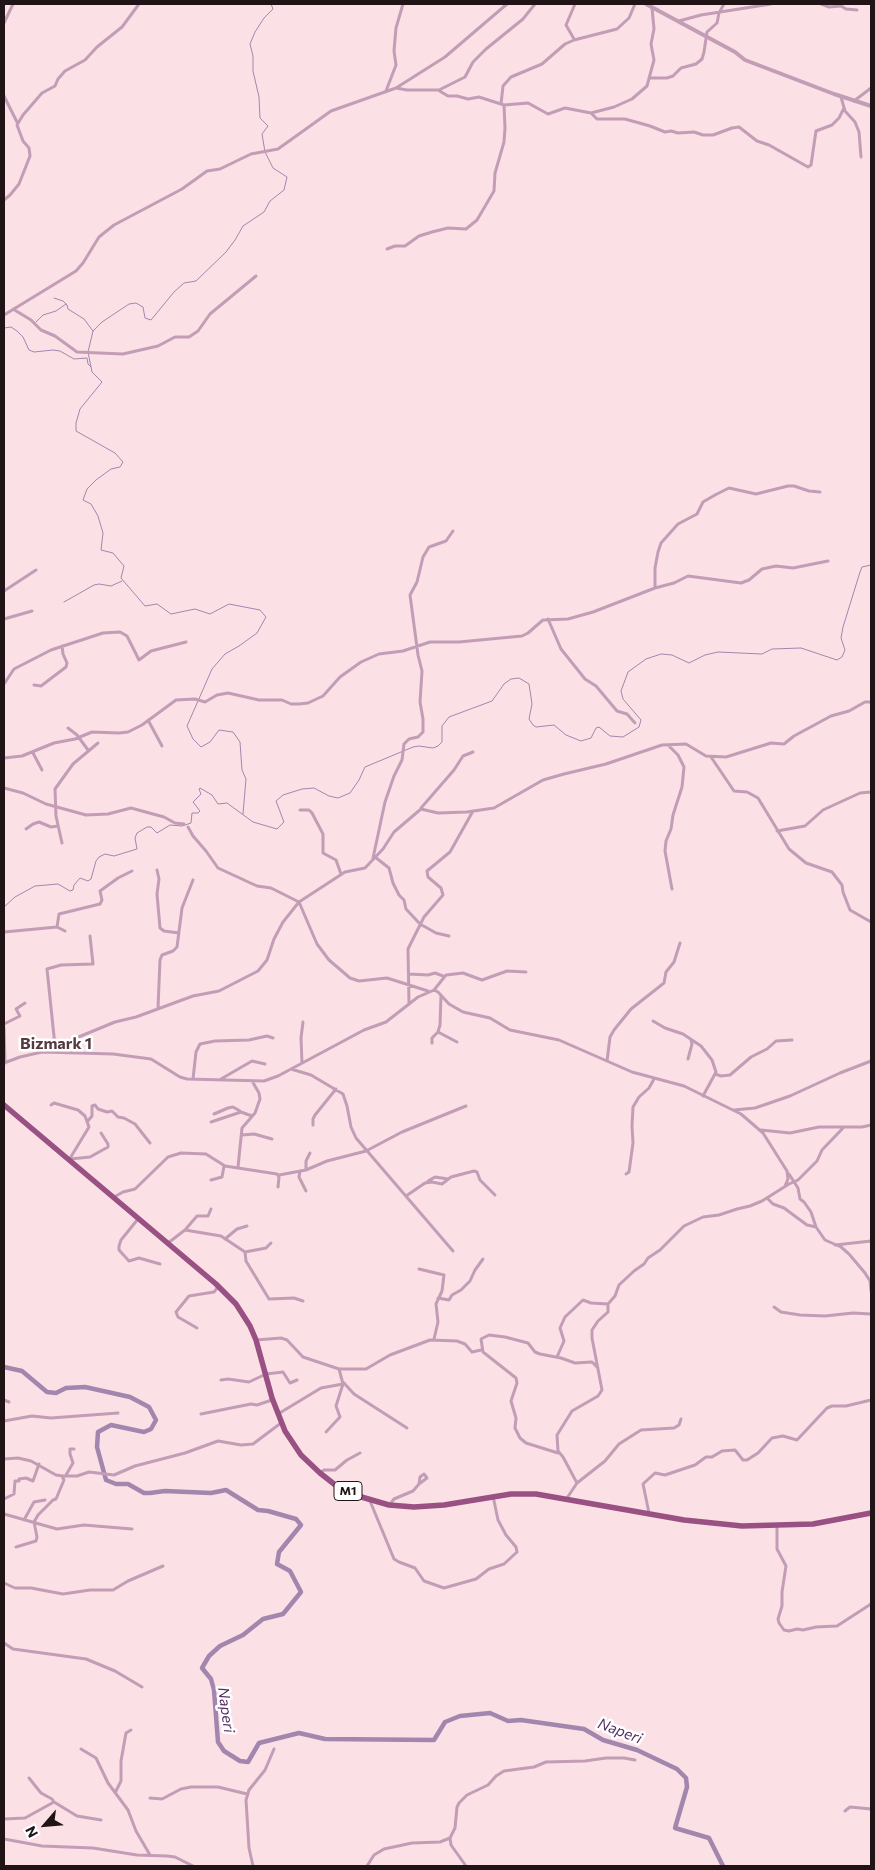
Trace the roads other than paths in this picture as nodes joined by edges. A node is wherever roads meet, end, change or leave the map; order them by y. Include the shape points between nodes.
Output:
1 (13, 4) edge
2 (139, 4) edge
3 (403, 4) edge
4 (507, 4) edge
5 (535, 4) edge
6 (575, 4) edge
7 (635, 4) edge
8 (646, 4) edge
9 (724, 4) edge
10 (771, 4) edge
11 (820, 4) edge
12 (652, 8) junction
13 (857, 10) dead end
14 (720, 13) junction
15 (680, 21) junction
16 (4, 23) edge
17 (707, 38) junction
18 (574, 40) junction
19 (648, 78) junction
20 (396, 88) junction
21 (871, 88) edge
22 (438, 90) junction
23 (386, 92) junction
24 (4, 96) edge
25 (841, 96) junction
26 (854, 101) junction
27 (502, 104) junction
28 (871, 106) edge
29 (844, 108) junction
30 (591, 113) junction
31 (18, 123) junction
32 (861, 157) dead end
33 (4, 200) edge
34 (387, 249) dead end
35 (256, 276) dead end
36 (13, 309) junction
37 (4, 315) edge
38 (820, 492) dead end
39 (453, 531) dead end
40 (828, 561) dead end
41 (36, 570) dead end
42 (655, 588) junction
43 (4, 591) edge
44 (32, 611) dead end
45 (4, 619) edge
46 (548, 619) junction
47 (186, 642) dead end
48 (62, 646) junction
49 (416, 647) junction
50 (4, 684) edge
51 (34, 685) dead end
52 (871, 702) edge
53 (148, 720) junction
54 (635, 723) dead end
55 (68, 728) dead end
56 (80, 738) junction
57 (98, 743) dead end
58 (667, 744) junction
59 (162, 746) dead end
60 (88, 750) junction
61 (473, 752) dead end
62 (33, 753) junction
63 (710, 757) junction
64 (4, 758) edge
65 (42, 770) dead end
66 (4, 788) edge
67 (871, 792) edge
68 (56, 806) junction
69 (421, 808) junction
70 (300, 810) dead end
71 (473, 811) junction
72 (184, 824) dead end
73 (58, 826) junction
74 (188, 827) dead end
75 (26, 829) dead end
76 (778, 831) junction
77 (62, 843) dead end
78 (374, 858) junction
79 (157, 870) dead end
80 (132, 871) dead end
81 (342, 874) junction
82 (193, 880) dead end
83 (672, 889) dead end
84 (299, 902) junction
85 (871, 922) edge
86 (420, 924) junction
87 (57, 927) junction
88 (66, 931) dead end
89 (4, 932) edge
90 (179, 933) junction
91 (90, 936) dead end
92 (449, 936) dead end
93 (680, 942) dead end
94 (526, 972) dead end
95 (409, 974) junction
96 (443, 976) junction
97 (410, 985) junction
98 (434, 990) junction
99 (428, 992) junction
100 (441, 995) junction
101 (25, 1004) dead end
102 (409, 1004) junction
103 (158, 1008) junction
104 (653, 1021) dead end
105 (303, 1022) dead end
106 (4, 1024) edge
107 (4, 1028) edge
108 (438, 1032) junction
109 (273, 1038) dead end
110 (691, 1040) junction
111 (792, 1040) dead end
112 (457, 1042) dead end
113 (432, 1043) dead end
114 (55, 1046) junction
115 (42, 1052) junction
116 (688, 1059) dead end
117 (607, 1061) junction
118 (871, 1061) edge
119 (4, 1063) edge
120 (302, 1063) junction
121 (265, 1064) dead end
122 (290, 1069) junction
123 (715, 1074) junction
124 (193, 1079) junction
125 (221, 1079) junction
126 (654, 1079) junction
127 (252, 1081) junction
128 (336, 1089) junction
129 (703, 1096) junction
130 (4, 1105) edge
131 (51, 1105) dead end
132 (466, 1106) dead end
133 (733, 1110) junction
134 (241, 1112) junction
135 (214, 1114) dead end
136 (252, 1116) junction
137 (87, 1122) junction
138 (211, 1122) dead end
139 (314, 1125) dead end
140 (871, 1125) edge
141 (844, 1127) junction
142 (760, 1129) junction
143 (101, 1133) dead end
144 (242, 1136) junction
145 (272, 1139) dead end
146 (150, 1143) dead end
147 (366, 1151) junction
148 (310, 1153) dead end
149 (69, 1160) junction
150 (224, 1166) junction
151 (238, 1167) junction
152 (306, 1170) junction
153 (300, 1171) junction
154 (626, 1174) dead end
155 (788, 1174) junction
156 (279, 1175) junction
157 (210, 1180) dead end
158 (794, 1181) junction
159 (785, 1186) junction
160 (278, 1187) dead end
161 (306, 1190) dead end
162 (495, 1195) dead end
163 (406, 1196) junction
164 (114, 1198) junction
165 (766, 1198) junction
166 (211, 1209) dead end
167 (138, 1219) junction
168 (246, 1226) dead end
169 (816, 1227) junction
170 (185, 1230) junction
171 (225, 1239) junction
172 (871, 1240) edge
173 (168, 1243) junction
174 (271, 1243) dead end
175 (834, 1245) junction
176 (245, 1252) junction
177 (453, 1252) dead end
178 (483, 1259) dead end
179 (160, 1264) dead end
180 (419, 1270) dead end
181 (219, 1287) junction
182 (871, 1291) edge
183 (438, 1298) junction
184 (302, 1301) dead end
185 (608, 1304) junction
186 (774, 1307) dead end
187 (871, 1314) edge
188 (197, 1328) dead end
189 (434, 1339) junction
190 (256, 1340) junction
191 (481, 1350) junction
192 (557, 1357) junction
193 (598, 1368) junction
194 (339, 1369) junction
195 (266, 1374) junction
196 (221, 1380) dead end
197 (297, 1380) dead end
198 (343, 1383) junction
199 (4, 1400) edge
200 (272, 1400) junction
201 (871, 1400) edge
202 (8, 1402) dead end
203 (118, 1413) dead end
204 (201, 1414) dead end
205 (277, 1414) junction
206 (681, 1419) dead end
207 (4, 1421) edge
208 (281, 1423) junction
209 (407, 1428) dead end
210 (326, 1432) dead end
211 (74, 1449) dead end
212 (360, 1453) dead end
213 (560, 1454) junction
214 (4, 1459) edge
215 (39, 1464) junction
216 (320, 1473) junction
217 (64, 1476) junction
218 (577, 1483) junction
219 (419, 1484) dead end
220 (493, 1496) junction
221 (4, 1499) edge
222 (566, 1499) junction
223 (44, 1500) dead end
224 (370, 1500) junction
225 (389, 1505) junction
226 (871, 1513) edge
227 (4, 1514) edge
228 (649, 1514) junction
229 (24, 1520) junction
230 (34, 1522) junction
231 (777, 1526) junction
232 (132, 1529) dead end
233 (16, 1547) dead end
234 (162, 1566) dead end
235 (4, 1584) edge
236 (871, 1604) edge
237 (4, 1643) edge
238 (142, 1687) dead end
239 (131, 1730) dead end
240 (81, 1749) dead end
241 (274, 1749) dead end
242 (635, 1760) dead end
243 (30, 1778) dead end
244 (115, 1793) junction
245 (247, 1794) junction
246 (150, 1798) dead end
247 (54, 1802) junction
248 (871, 1809) edge
249 (845, 1811) dead end
250 (4, 1819) edge
251 (101, 1820) dead end
252 (450, 1838) junction
253 (4, 1839) edge
254 (150, 1855) junction
255 (193, 1866) edge
256 (253, 1866) edge
257 (366, 1866) edge
258 (466, 1866) edge

1 - 16 street
2 - 31 street via 122,27 85,60 65,71 55,86 42,93
3 - 23 street via 396,28 396,65
4 - 20 street via 446,57
5 - 22 street via 523,20 473,62 465,77
6 - 18 street via 566,25
7 - 18 street via 629,18 617,29
8 - 12 street
9 - 14 street
10 - 14 street
11 - 13 street
12 - 15 street
12 - 19 street via 654,60
14 - 15 street
14 - 17 street via 717,23 707,32
15 - 17 street
17 - 19 street via 702,59 696,64 681,68 667,78
17 - 25 street via 746,60
18 - 27 street via 542,64 511,77 503,86
19 - 30 street via 647,86 632,99
20 - 22 street
20 - 23 street
21 - 26 street
22 - 27 street via 448,96 479,97
23 - 36 street via 331,111 278,149 250,154 220,169 203,173 182,189 114,225 99,238 76,271
24 - 31 street
25 - 26 street
25 - 29 street
26 - 28 street
27 - 30 street via 528,103 548,114 565,108
27 - 34 street via 504,142 495,173 494,191 477,220 466,228 432,232 405,246
29 - 30 street via 832,126 816,131 811,165 808,166 757,141 739,128 713,136 665,132 624,119 597,119
29 - 32 street via 859,132
31 - 33 street via 30,156 19,184
35 - 36 street via 187,338 175,337 158,346 122,354 77,352
36 - 37 street
38 - 42 street via 788,486 756,494 729,488 715,495 703,502 696,514 678,524 661,543 655,568
39 - 49 street via 446,541 429,547 410,596
40 - 42 street via 793,568 776,566 762,569 745,582 692,576
41 - 43 street
42 - 46 street via 593,612 568,619
44 - 45 street
46 - 49 street via 517,637 430,642
46 - 54 street via 562,649 587,682 596,686 618,711 627,714
47 - 48 street via 152,651 140,660 128,637 120,632 105,633
48 - 50 street via 14,669
48 - 51 street via 66,667 41,686
49 - 53 street via 385,652 367,659 340,677 323,696 308,703 259,700 228,693 201,701 175,700
49 - 78 street via 422,676 423,732 406,741 403,748 403,756 388,788
52 - 63 street via 826,719 784,744 771,742 730,757
53 - 56 street via 125,733 97,731
53 - 59 street
55 - 56 street
56 - 60 street
56 - 62 street via 55,743
57 - 60 street
58 - 63 street via 686,744
58 - 71 street via 550,778 494,808
58 - 83 street via 684,767 665,851
60 - 68 street via 55,789
61 - 69 street via 463,756
62 - 64 street
62 - 65 street
63 - 76 street via 734,791 748,792 758,798
66 - 68 street
67 - 76 street via 860,793 823,810 805,826
68 - 72 street via 90,815 131,808
68 - 73 street
69 - 71 street via 434,813
69 - 78 street via 394,832
70 - 81 street via 312,813 323,834 323,853 336,860
71 - 86 street via 450,852 428,871 428,877 441,888 443,895
73 - 75 street via 39,822
73 - 77 street
74 - 84 street via 218,868
76 - 85 street via 799,858 834,875 842,885 850,910
78 - 81 street via 364,869 352,869
78 - 86 street via 387,865 405,908
79 - 90 street via 160,928
80 - 87 street via 100,891 102,902 99,905 60,913
81 - 84 street
82 - 90 street via 183,905
84 - 97 street via 316,944 350,978 359,981 387,978
84 - 103 street via 283,922 267,960 258,970 219,991
86 - 92 street
86 - 95 street via 408,953
87 - 88 street
87 - 89 street
90 - 103 street via 175,950 161,957
91 - 114 street via 92,964 47,968
93 - 117 street via 664,983 635,1005 614,1030
94 - 96 street via 507,971 482,980 463,973
95 - 96 street via 435,973
95 - 97 street
96 - 98 street
97 - 99 street
97 - 102 street
98 - 99 street
98 - 100 street
99 - 102 street
100 - 108 street
100 - 117 street via 463,1012 494,1019 510,1030 558,1040
101 - 106 street via 16,1009 20,1016
102 - 120 street via 390,1020
103 - 114 street
104 - 110 street
105 - 120 street
107 - 119 street
108 - 112 street
108 - 113 street
109 - 124 street via 200,1044
110 - 116 street
110 - 123 street via 701,1046 712,1060
111 - 123 street via 776,1041 750,1057 730,1075
114 - 115 street
115 - 119 street
115 - 124 street via 113,1054 151,1059 180,1077
117 - 126 street
118 - 133 street via 790,1096 755,1108
120 - 122 street
121 - 125 street via 252,1061
122 - 127 street via 268,1080
122 - 128 street via 307,1073
123 - 129 street
124 - 125 street
125 - 127 street
126 - 129 street via 684,1086
126 - 154 street via 634,1107 633,1142 629,1172
127 - 136 street via 260,1096
128 - 139 street via 315,1115
128 - 147 street via 344,1096 352,1132
129 - 133 street
130 - 149 highway, M1
131 - 137 street via 54,1103 78,1110
132 - 147 street via 402,1132
133 - 142 street
134 - 135 street via 233,1107
134 - 136 street
134 - 138 street
136 - 144 street via 243,1126
137 - 146 street via 95,1105 98,1110 112,1111 135,1124
137 - 149 street via 86,1135
140 - 141 street
141 - 142 street via 790,1133
141 - 158 street via 807,1172
142 - 155 street
143 - 149 street via 108,1147 90,1157
144 - 145 street via 254,1134
144 - 151 street
147 - 152 street
147 - 163 street
148 - 152 street
149 - 164 highway, M1
150 - 151 street
150 - 157 street via 222,1177
150 - 164 street via 206,1154 173,1154 135,1189
151 - 156 street
152 - 153 street
153 - 156 street
153 - 161 street via 299,1177
155 - 158 street
155 - 159 street
156 - 160 street
158 - 159 street
158 - 169 street
159 - 165 street
162 - 163 street via 474,1171 442,1184 425,1183
163 - 177 street
164 - 167 highway, M1
165 - 169 street via 807,1225
165 - 185 street via 750,1206 703,1217 682,1227 619,1285
166 - 170 street via 208,1216 197,1216
167 - 173 highway, M1
167 - 179 street via 118,1246 129,1261 139,1258
168 - 171 street
169 - 175 street via 825,1240
170 - 171 street
170 - 173 street
171 - 176 street
172 - 175 street
173 - 181 highway, M1
174 - 176 street via 266,1248
175 - 182 street via 841,1247 862,1269 870,1281
176 - 184 street via 246,1261 269,1299 294,1298
178 - 183 street via 470,1282 461,1290 449,1300
180 - 183 street via 444,1275
181 - 188 street via 214,1292 189,1296 176,1312 178,1317
181 - 190 highway, M1 via 242,1313
183 - 189 street
185 - 192 street via 583,1300 564,1317 560,1328 564,1341
185 - 193 street via 608,1312 592,1330
186 - 187 street via 781,1312 800,1315
189 - 191 street via 461,1342 472,1352
189 - 194 street via 390,1355 366,1368
190 - 194 street via 281,1338 303,1357
190 - 195 highway, M1
191 - 192 street via 481,1339 493,1335 526,1342 540,1354
191 - 213 street via 516,1378 511,1402 520,1438
192 - 193 street via 575,1363 592,1362
193 - 213 street via 602,1390 598,1396 572,1411 565,1420 556,1434
194 - 198 street
195 - 196 street via 249,1382
195 - 197 street via 283,1372 290,1383
195 - 200 highway, M1
198 - 205 street via 321,1388
198 - 209 street via 359,1398
198 - 210 street via 336,1406 340,1418
199 - 202 street
200 - 204 street
200 - 205 highway, M1
201 - 228 street via 827,1408 797,1440 785,1436 774,1438 746,1460 742,1460 735,1450 722,1451 696,1465 665,1475 655,1473 643,1484
203 - 207 street via 51,1418 32,1416
205 - 208 highway, M1
206 - 218 street via 674,1428 636,1433 616,1446 605,1461
208 - 216 highway, M1 via 301,1455
208 - 217 street via 253,1444 218,1441 117,1474 89,1472
211 - 217 street via 70,1449 73,1463
212 - 216 street via 335,1470
213 - 218 street
214 - 215 street via 18,1458
215 - 217 street
215 - 221 street via 33,1481 26,1478 15,1481 14,1494
216 - 224 highway, M1 via 346,1490
217 - 230 street via 56,1499
218 - 222 street
219 - 225 street
220 - 222 highway, M1 via 536,1494
220 - 224 street via 498,1520 517,1552 504,1564 489,1569 476,1579 444,1588 424,1581 415,1568 394,1559
220 - 225 highway, M1 via 425,1507
222 - 228 highway, M1
223 - 229 street via 34,1502
224 - 225 highway, M1
226 - 231 highway, M1 via 837,1521
227 - 229 street
228 - 231 highway, M1 via 719,1525
229 - 230 street
230 - 232 street via 57,1529 84,1525
230 - 233 street via 36,1541
231 - 236 street via 777,1549 786,1566 778,1619 784,1630 837,1626
234 - 235 street via 113,1590 63,1594
237 - 238 street via 13,1649 86,1659
239 - 244 street via 126,1733 121,1781
240 - 244 street via 96,1758
241 - 245 street via 265,1770
242 - 252 street via 606,1758 546,1762 504,1771 459,1803
243 - 247 street via 41,1793
244 - 254 street via 128,1810
245 - 246 street via 218,1787 191,1787 162,1799
245 - 256 street
247 - 250 street via 25,1818
247 - 251 street via 77,1816
248 - 249 street via 850,1807
252 - 257 street via 384,1849 374,1855
252 - 258 street via 451,1845
253 - 254 street via 42,1846
254 - 255 street via 175,1858

